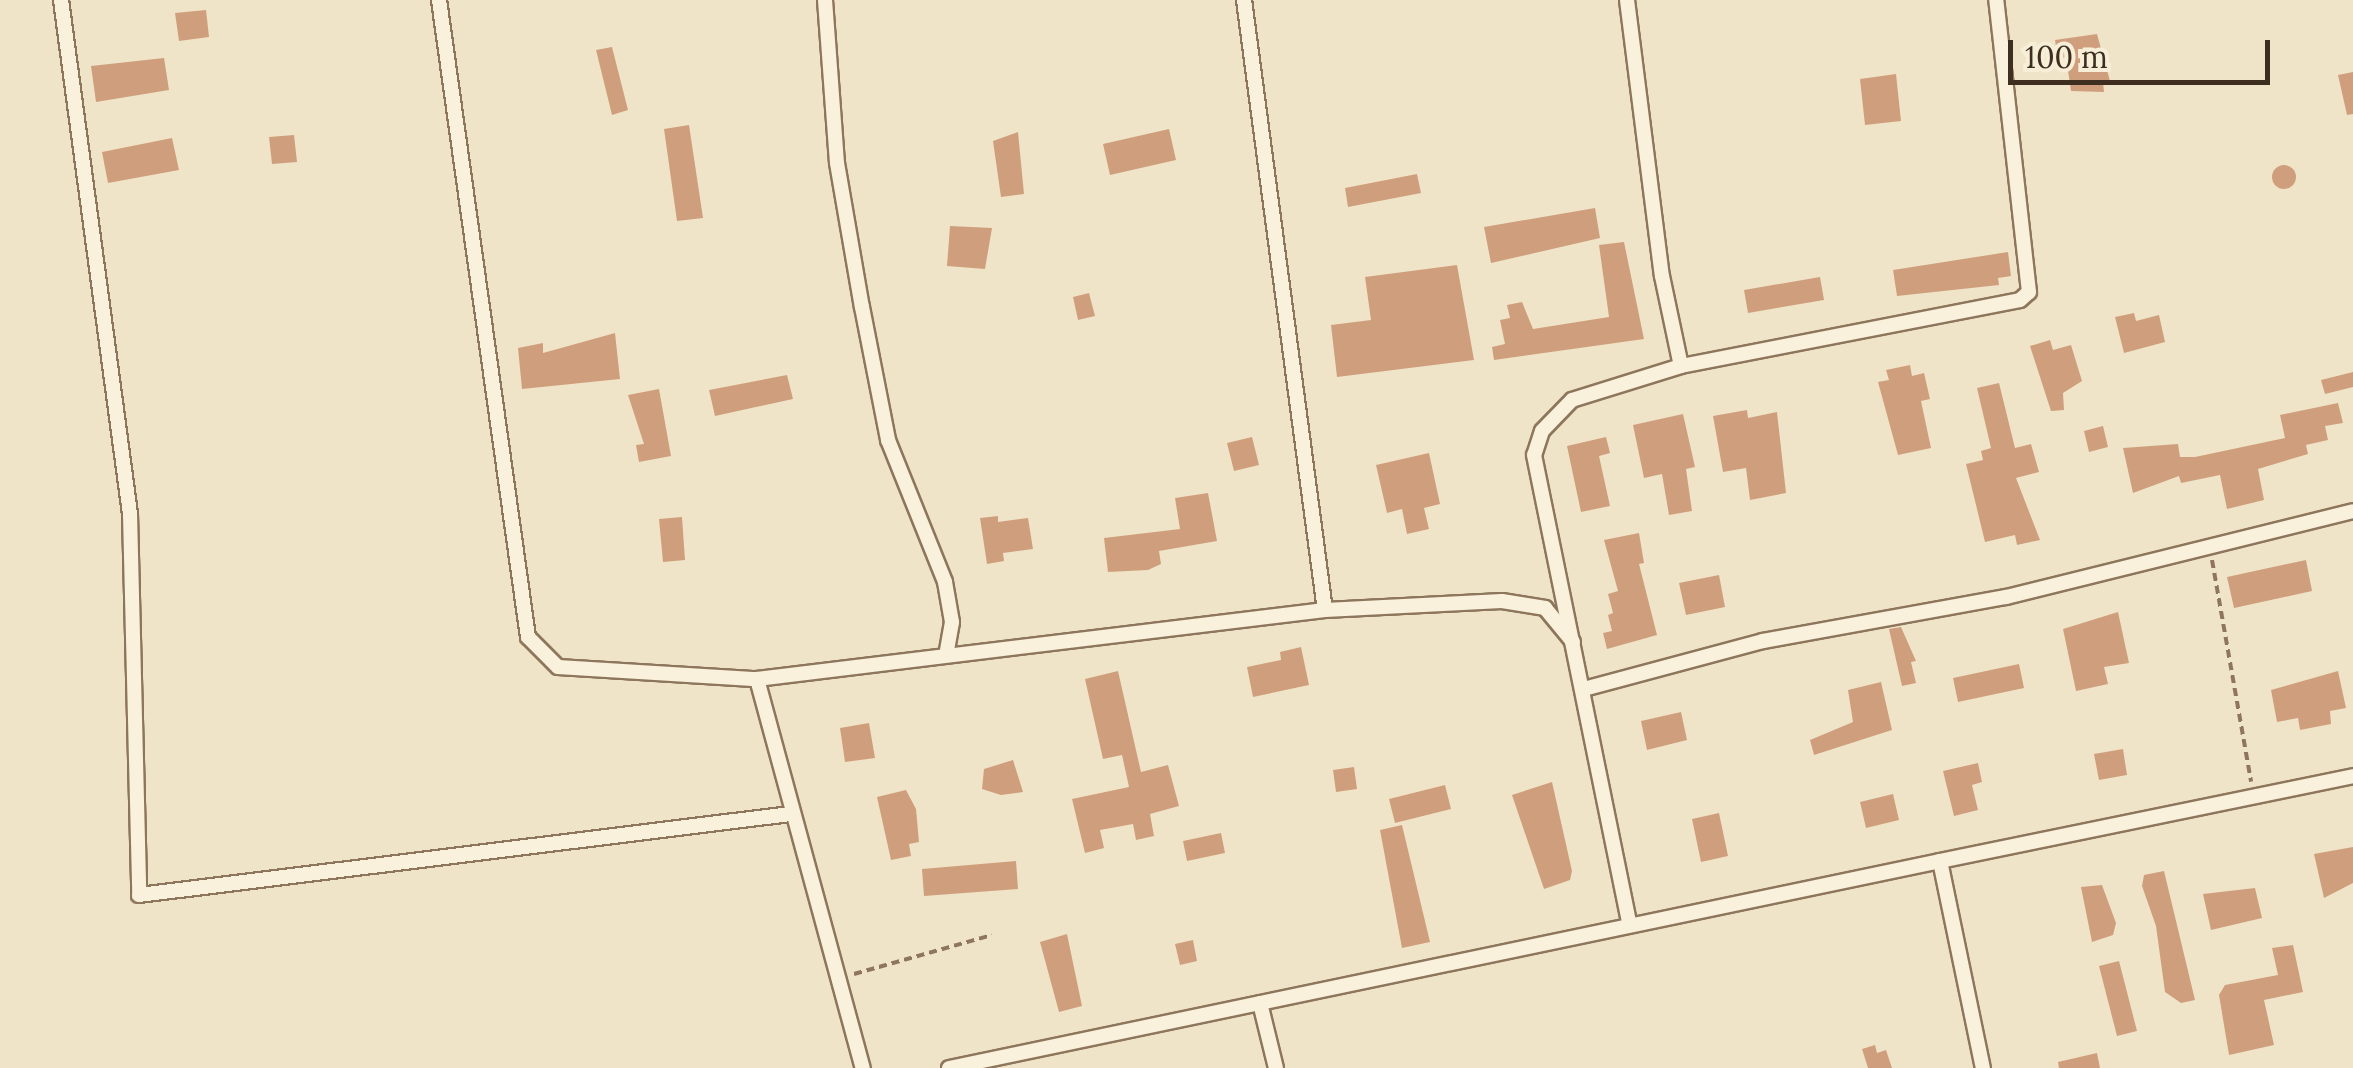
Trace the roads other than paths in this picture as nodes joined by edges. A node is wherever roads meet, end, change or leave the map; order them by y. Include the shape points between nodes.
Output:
1 (61, 0) edge
2 (439, 0) edge
3 (825, 0) edge
4 (1244, 0) edge
5 (1627, 0) edge
6 (1996, 0) edge
7 (1681, 366) junction
8 (2353, 511) edge
9 (1325, 610) junction
10 (1574, 642) junction
11 (948, 651) junction
12 (757, 679) junction
13 (1584, 689) junction
14 (2353, 776) edge
15 (790, 814) junction
16 (1940, 861) junction
17 (1630, 925) junction
18 (1260, 1003) junction
19 (863, 1068) edge
20 (949, 1068) edge
21 (1276, 1068) edge
22 (1983, 1068) edge

1 - 15 street via 130,514 139,895
2 - 12 street via 528,637 558,667
3 - 11 street via 837,162 862,307 888,440 945,582 952,622
4 - 9 street via 1270,153
5 - 7 street via 1662,276
6 - 7 street via 2029,292 2020,300
7 - 10 street via 1572,400 1542,431 1534,456 1536,486
8 - 13 street via 2006,597 1762,641
9 - 10 street via 1533,604 1545,608
9 - 11 street
10 - 13 street
11 - 12 street
12 - 15 street
13 - 17 street via 1590,749
14 - 16 street
15 - 19 street
16 - 17 street
16 - 22 street
17 - 18 street
18 - 20 street
18 - 21 street

